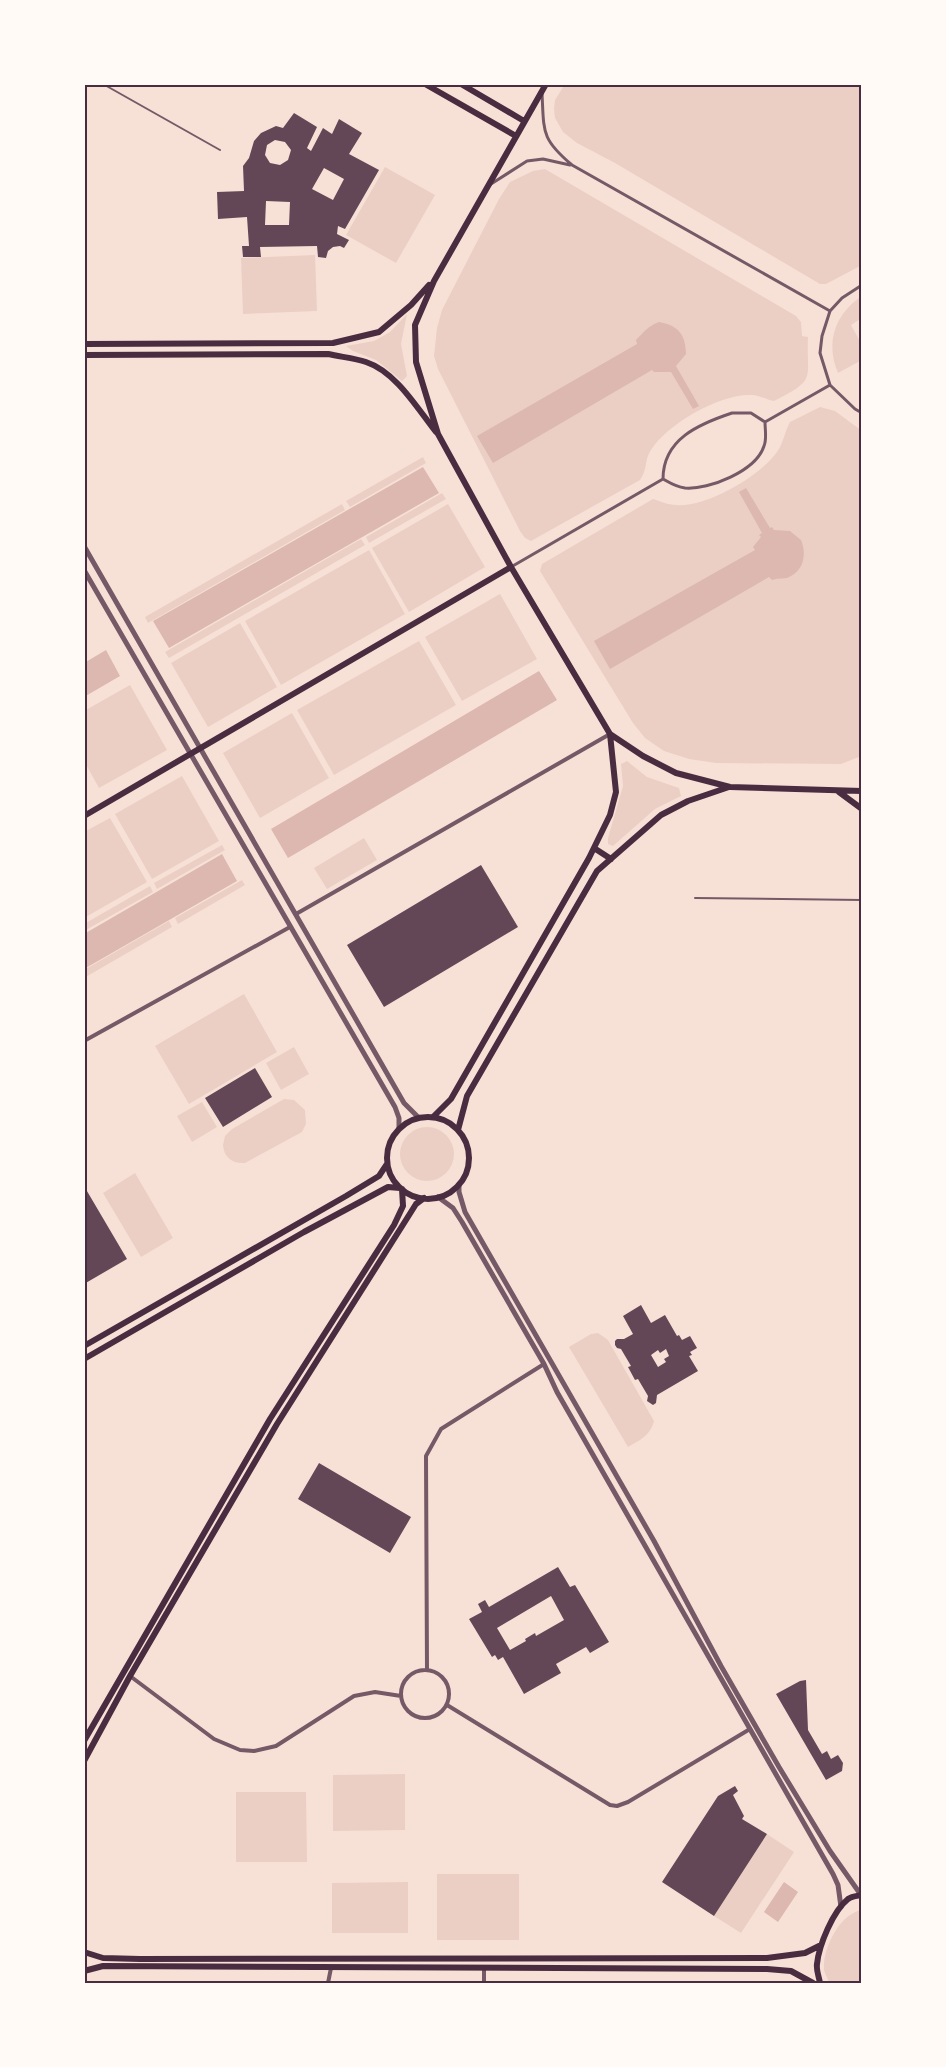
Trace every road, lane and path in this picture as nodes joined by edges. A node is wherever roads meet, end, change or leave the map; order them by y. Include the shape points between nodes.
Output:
1 (103, 84) edge
2 (425, 84) edge
3 (460, 84) edge
4 (544, 87) edge
5 (524, 121) junction
6 (516, 136) junction
7 (220, 150) dead end
8 (572, 165) junction
9 (484, 191) junction
10 (434, 280) junction
11 (862, 285) edge
12 (830, 311) junction
13 (84, 344) edge
14 (84, 355) edge
15 (830, 385) junction
16 (862, 413) edge
17 (765, 422) junction
18 (438, 434) junction
19 (663, 479) junction
20 (84, 546) edge
21 (511, 567) junction
22 (84, 570) edge
23 (610, 734) junction
24 (201, 748) junction
25 (191, 754) junction
26 (730, 787) junction
27 (838, 792) junction
28 (862, 792) edge
29 (862, 810) edge
30 (84, 816) edge
31 (594, 848) junction
32 (611, 859) junction
33 (695, 898) dead end
34 (862, 900) edge
35 (296, 914) junction
36 (290, 927) junction
37 (84, 1041) edge
38 (433, 1117) junction
39 (419, 1118) junction
40 (399, 1129) junction
41 (458, 1130) junction
42 (387, 1164) junction
43 (457, 1185) junction
44 (401, 1188) junction
45 (438, 1197) junction
46 (424, 1198) junction
47 (84, 1346) edge
48 (84, 1359) edge
49 (544, 1364) junction
50 (428, 1669) junction
51 (130, 1676) junction
52 (401, 1696) junction
53 (447, 1705) junction
54 (750, 1729) junction
55 (84, 1741) edge
56 (84, 1761) edge
57 (862, 1895) edge
58 (841, 1907) junction
59 (821, 1945) junction
60 (84, 1952) edge
61 (331, 1968) junction
62 (484, 1968) junction
63 (84, 1971) edge
64 (328, 1983) edge
65 (484, 1983) edge
66 (813, 1983) edge
67 (820, 1983) edge

1 - 7 lane
2 - 6 main road
3 - 5 main road
4 - 5 main road
4 - 8 street via 543,123 547,139
5 - 6 main road
6 - 9 main road
8 - 9 street via 543,159 527,161
8 - 12 street
9 - 10 main road
10 - 13 main road via 379,332 333,342
10 - 18 main road via 415,325 416,362
11 - 12 street
12 - 15 street via 820,353
14 - 18 main road via 328,354 368,363 386,374
15 - 16 street
15 - 17 street
17 - 19 street via 751,413 732,413 699,425 671,449
17 - 19 street via 764,447 747,466 726,479 696,488 675,486
18 - 21 main road
19 - 21 street
20 - 24 street
21 - 23 main road
21 - 24 main road
22 - 25 street
23 - 26 main road via 676,772
23 - 31 main road via 616,792
23 - 35 street
24 - 25 main road
24 - 35 street
25 - 30 main road
25 - 36 street
26 - 27 main road
26 - 32 main road via 661,815
27 - 28 main road
27 - 29 main road
31 - 32 main road
31 - 38 main road via 455,1090
32 - 41 main road via 597,871 467,1096
33 - 34 lane
35 - 39 street via 405,1103
36 - 37 street
36 - 40 street via 395,1107
38 - 39 main road
38 - 41 main road
39 - 40 main road
40 - 42 main road via 391,1139
41 - 43 main road via 465,1140 469,1163
42 - 44 main road
42 - 47 main road via 379,1176 346,1196
43 - 45 main road
43 - 57 street via 465,1212 722,1666 830,1851
44 - 46 main road
44 - 48 main road via 388,1187 304,1232
44 - 55 main road via 403,1206 394,1225 270,1419
45 - 46 main road
45 - 49 street via 453,1208
46 - 51 main road via 416,1204 277,1424
49 - 50 street via 441,1429 426,1456
49 - 54 street
50 - 52 street via 410,1675
50 - 53 street via 444,1678 450,1696
51 - 52 street via 214,1739 240,1750 276,1746 354,1696 375,1692
51 - 56 main road
52 - 53 street via 407,1709 423,1718 433,1717
53 - 54 street via 617,1806
54 - 58 street via 833,1874
57 - 58 main road via 850,1897
58 - 59 main road
59 - 60 main road via 785,1957 756,1958 141,1959 103,1958
59 - 67 main road via 816,1967
61 - 62 main road
61 - 63 main road via 103,1966
61 - 64 street
62 - 65 street
62 - 66 main road via 767,1969 791,1971

